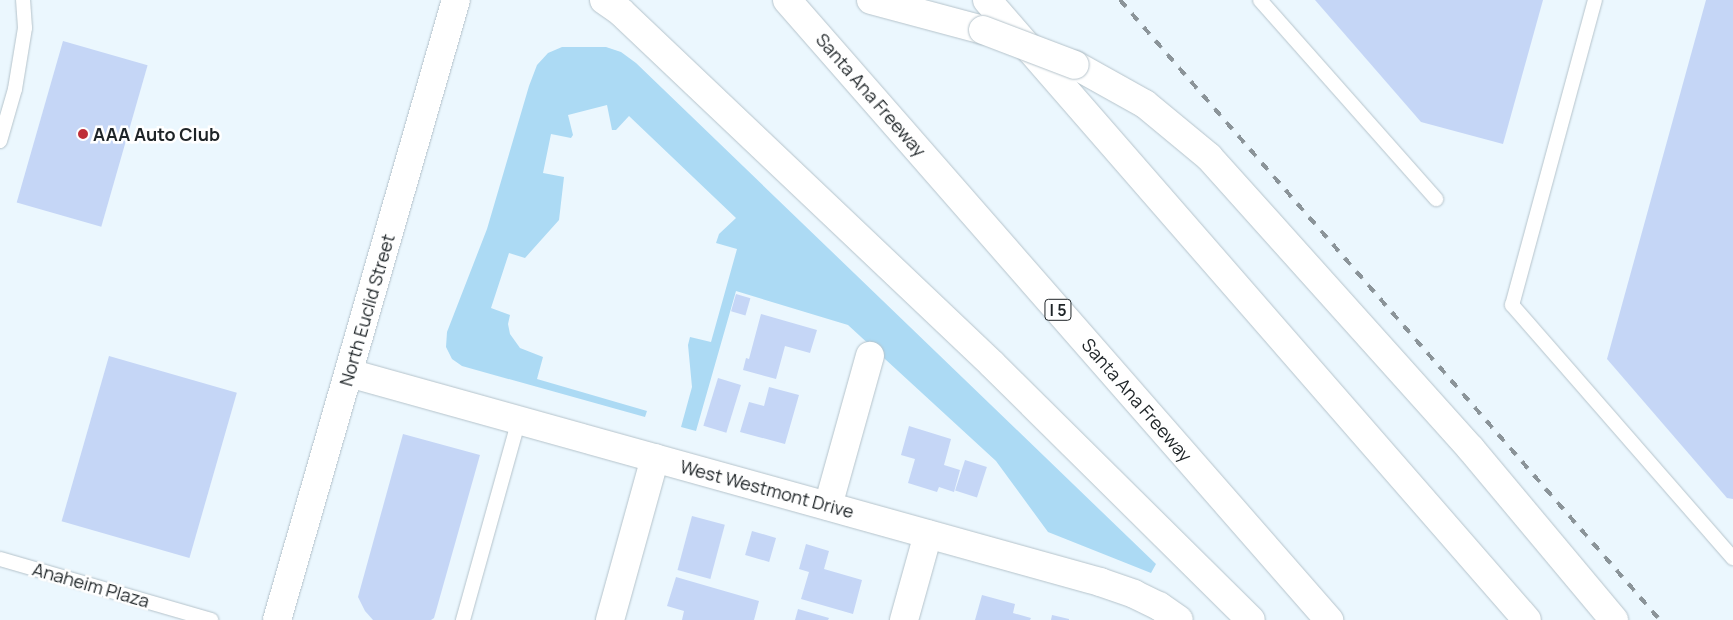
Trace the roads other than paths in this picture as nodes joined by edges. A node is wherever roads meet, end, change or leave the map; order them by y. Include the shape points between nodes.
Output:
1 (23, 0) edge
2 (456, 0) edge
3 (604, 0) edge
4 (788, 0) edge
5 (871, 0) edge
6 (986, 0) edge
7 (1260, 0) edge
8 (1595, 0) edge
9 (0, 141) edge
10 (1436, 199) dead end
11 (870, 356) dead end
12 (349, 373) junction
13 (519, 420) junction
14 (656, 458) junction
15 (828, 506) junction
16 (928, 534) junction
17 (1733, 558) edge
18 (0, 559) edge
19 (211, 620) edge
20 (277, 620) edge
21 (464, 620) edge
22 (610, 620) edge
23 (904, 620) edge
24 (1179, 620) edge
25 (1251, 620) edge
26 (1329, 620) edge
27 (1527, 620) edge
28 (1614, 620) edge

1 - 9 lane via 25,28 16,89
2 - 12 main road, North Euclid Street
3 - 25 main road via 621,12 992,364
4 - 26 main road, Santa Ana Freeway / I 5
5 - 28 main road, bridge via 983,30 1075,65 1145,104 1209,157 1471,449
6 - 27 main road
7 - 10 lane
8 - 17 lane via 1512,305
11 - 15 main road
12 - 13 main road, West Westmont Drive
12 - 20 main road, North Euclid Street
13 - 14 main road, West Westmont Drive
13 - 21 lane
14 - 15 main road, West Westmont Drive
14 - 22 main road
15 - 16 main road, West Westmont Drive
16 - 23 main road
16 - 24 main road, West Westmont Drive via 1100,582 1159,606
18 - 19 lane, Anaheim Plaza

